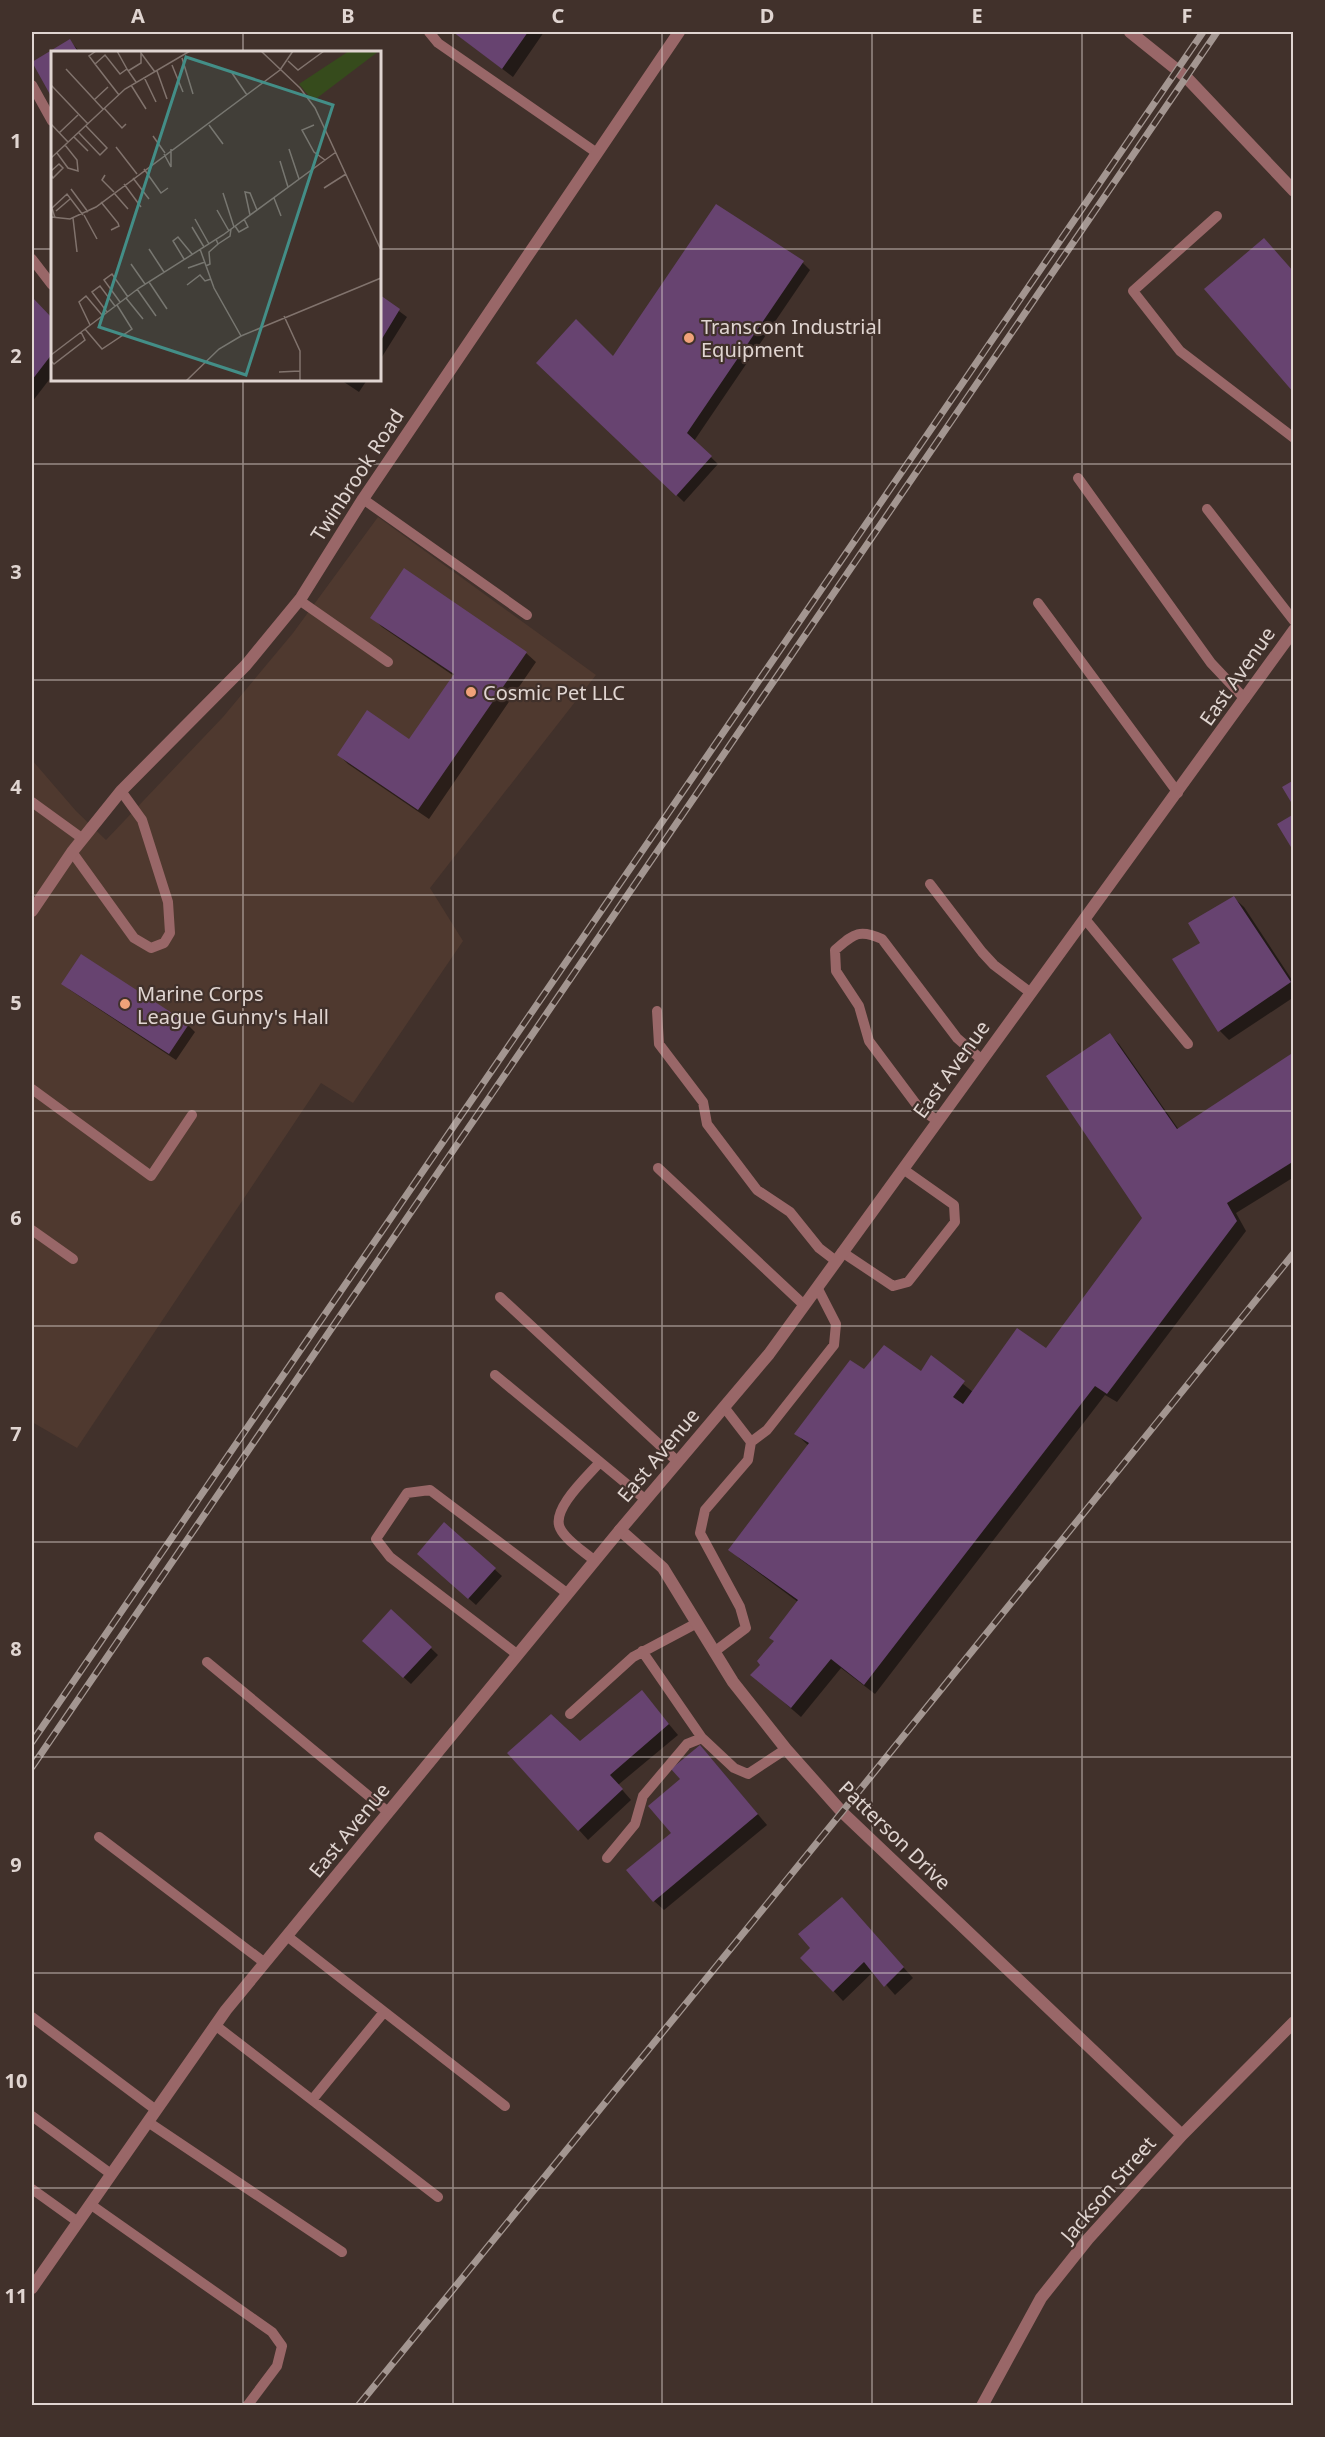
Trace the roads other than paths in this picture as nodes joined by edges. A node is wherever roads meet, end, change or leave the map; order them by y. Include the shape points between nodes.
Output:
1 (429, 32) edge
2 (679, 32) edge
3 (1130, 32) edge
4 (32, 85) edge
5 (51, 119) edge
6 (597, 153) junction
7 (1293, 191) edge
8 (1217, 216) dead end
9 (32, 260) edge
10 (51, 284) edge
11 (1293, 438) edge
12 (1078, 478) dead end
13 (363, 499) junction
14 (1206, 509) dead end
15 (299, 600) junction
16 (1038, 603) dead end
17 (527, 615) dead end
18 (1293, 621) edge
19 (1293, 630) edge
20 (388, 662) dead end
21 (1245, 699) junction
22 (121, 791) junction
23 (1178, 793) junction
24 (32, 802) edge
25 (83, 838) junction
26 (72, 852) junction
27 (930, 884) dead end
28 (32, 910) edge
29 (1085, 919) junction
30 (1031, 993) junction
31 (657, 1011) dead end
32 (1188, 1044) dead end
33 (982, 1060) junction
34 (32, 1089) edge
35 (192, 1115) dead end
36 (938, 1121) junction
37 (658, 1168) dead end
38 (903, 1169) junction
39 (32, 1230) edge
40 (839, 1257) junction
41 (73, 1259) dead end
42 (817, 1287) junction
43 (500, 1297) dead end
44 (804, 1305) junction
45 (495, 1375) dead end
46 (724, 1407) junction
47 (751, 1442) junction
48 (600, 1462) junction
49 (678, 1462) junction
50 (646, 1500) junction
51 (620, 1530) junction
52 (595, 1561) junction
53 (568, 1594) junction
54 (697, 1623) junction
55 (642, 1651) junction
56 (714, 1652) junction
57 (518, 1655) junction
58 (207, 1662) dead end
59 (570, 1714) dead end
60 (702, 1737) junction
61 (786, 1749) junction
62 (388, 1812) junction
63 (99, 1838) dead end
64 (607, 1858) dead end
65 (287, 1936) junction
66 (265, 1963) junction
67 (384, 2012) junction
68 (32, 2017) edge
69 (1293, 2022) edge
70 (215, 2025) junction
71 (312, 2100) junction
72 (505, 2106) dead end
73 (156, 2110) junction
74 (32, 2116) edge
75 (148, 2122) junction
76 (1182, 2135) junction
77 (111, 2174) junction
78 (32, 2189) edge
79 (438, 2197) dead end
80 (90, 2205) junction
81 (78, 2222) junction
82 (342, 2252) dead end
83 (32, 2288) edge
84 (247, 2406) edge
85 (981, 2406) edge

1 - 6 lane via 438,43
2 - 6 street, Twinbrook Road
3 - 7 street via 1186,77
4 - 5 lane
6 - 13 street, Twinbrook Road
8 - 11 lane via 1133,291 1179,351
9 - 10 lane
12 - 21 lane via 1211,663
13 - 15 street, Twinbrook Road
13 - 17 lane
14 - 18 lane
15 - 20 lane
15 - 22 street, Twinbrook Road via 246,665
16 - 23 lane
19 - 21 street, East Avenue
21 - 23 street, East Avenue
22 - 25 street, Twinbrook Road
22 - 26 lane via 142,820 168,902 170,933 164,943 151,948 134,938
23 - 29 street, East Avenue
24 - 25 lane
25 - 26 street, Twinbrook Road
26 - 28 street, Twinbrook Road
27 - 30 lane via 994,965
29 - 30 street, East Avenue
29 - 32 lane
30 - 33 street, East Avenue
31 - 40 lane via 659,1044 703,1102 707,1124 757,1190 790,1212 819,1248
33 - 36 street, East Avenue
33 - 36 lane via 957,1038 882,939 867,933 854,934 835,950 836,971 859,1006 869,1041 919,1108
34 - 35 lane via 151,1176
36 - 38 street, East Avenue
37 - 44 lane
38 - 40 street, East Avenue
38 - 40 lane via 954,1205 955,1222 908,1282 893,1286
39 - 41 lane
40 - 42 street, East Avenue
42 - 44 street, East Avenue
42 - 47 lane via 836,1324 834,1345 766,1430
43 - 49 lane
44 - 46 street, East Avenue
45 - 48 lane
46 - 47 lane
46 - 49 street, East Avenue
47 - 56 lane via 748,1460 705,1510 700,1533 740,1607 746,1628
48 - 50 lane
48 - 52 lane via 561,1507 559,1517 559,1528
49 - 50 street, East Avenue
50 - 51 street, East Avenue
51 - 52 street, East Avenue
51 - 54 street, Patterson Drive via 663,1568
52 - 53 street, East Avenue
53 - 57 street, East Avenue
53 - 57 lane via 430,1490 407,1493 376,1539 390,1557
54 - 55 lane
54 - 56 street, Patterson Drive
55 - 59 lane
55 - 60 lane
56 - 61 street, Patterson Drive
57 - 62 street, East Avenue
58 - 62 lane
60 - 61 lane via 734,1768 748,1774
60 - 64 lane via 687,1744 643,1796 635,1824
61 - 76 street, Patterson Drive via 842,1812
62 - 65 street, East Avenue
63 - 66 lane
65 - 66 street, East Avenue
65 - 67 lane
66 - 70 street, East Avenue
67 - 71 lane
67 - 72 lane
68 - 73 lane
69 - 76 street, Jackson Street
70 - 71 lane
70 - 73 street, East Avenue
71 - 79 lane
73 - 75 street, East Avenue
74 - 77 lane
75 - 77 street, East Avenue
75 - 82 lane
76 - 85 street, Jackson Street via 1088,2239 1041,2298
77 - 80 street, East Avenue
78 - 81 lane
80 - 81 street, East Avenue
80 - 84 lane via 272,2332 282,2346 277,2366
81 - 83 street, East Avenue

